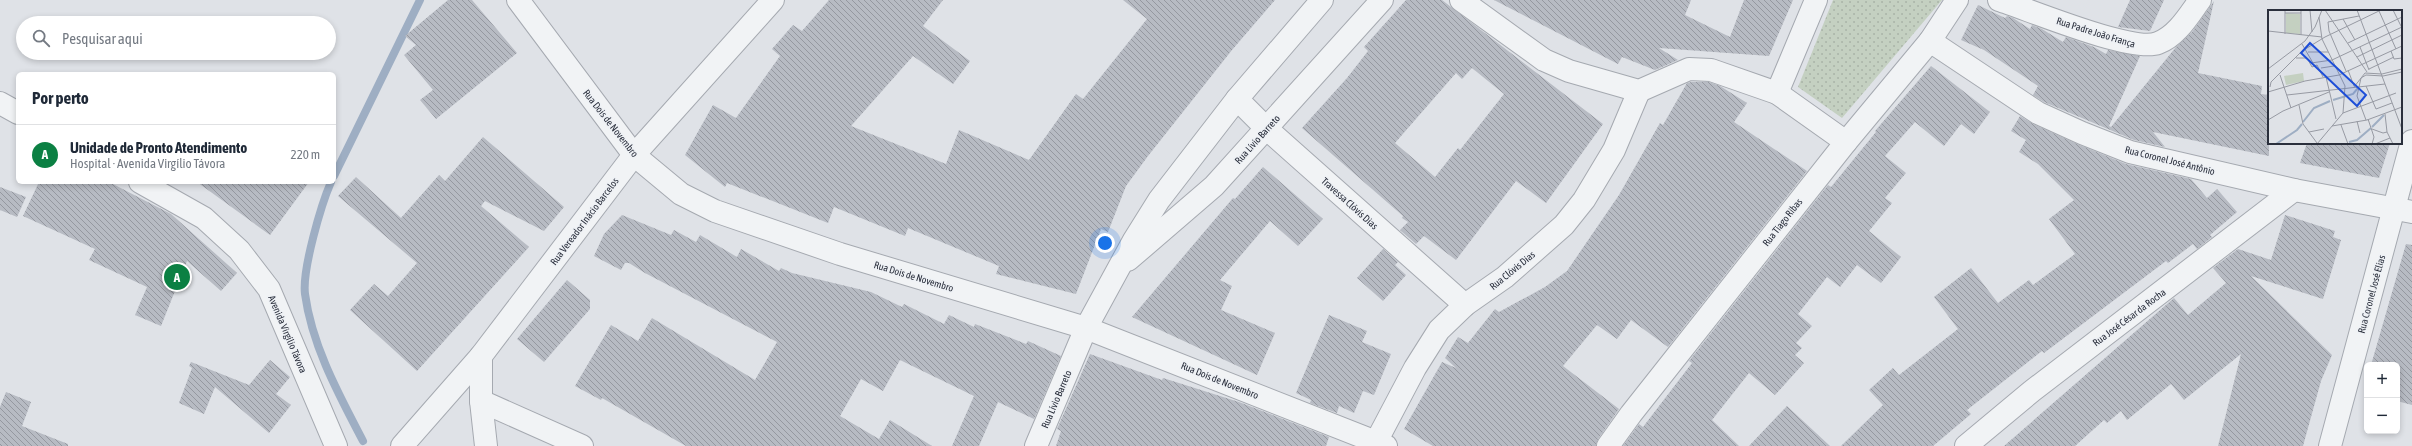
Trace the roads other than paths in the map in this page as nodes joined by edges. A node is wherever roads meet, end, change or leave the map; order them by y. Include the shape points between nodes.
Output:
1 (518, 0) edge
2 (773, 0) edge
3 (1322, 0) edge
4 (1382, 0) edge
5 (1461, 0) edge
6 (1816, 0) edge
7 (1957, 0) edge
8 (1999, 0) edge
9 (2200, 0) edge
10 (1930, 41) junction
11 (1639, 91) junction
12 (1777, 93) junction
13 (1236, 100) junction
14 (0, 103) edge
15 (16, 112) edge
16 (1267, 129) junction
17 (2412, 141) edge
18 (1846, 142) junction
19 (634, 155) junction
20 (144, 184) edge
21 (2294, 190) junction
22 (2403, 210) edge
23 (1121, 266) junction
24 (1465, 305) junction
25 (1086, 328) junction
26 (481, 356) junction
27 (481, 401) junction
28 (1381, 444) edge
29 (336, 446) edge
30 (402, 446) edge
31 (486, 446) edge
32 (582, 446) edge
33 (1036, 446) edge
34 (1608, 446) edge
35 (1966, 446) edge
36 (2330, 446) edge

1 - 19 street, Rua Dois de Novembro
2 - 19 street, Rua Vereador Inácio Barcelos
3 - 13 street, Rua Lívio Barreto
4 - 16 street, Rua Lívio Barreto
5 - 11 street via 1544,60 1569,71
6 - 12 street
7 - 10 street, Rua Tiago Ribas
8 - 9 street, Rua Padre João França via 2118,40 2151,46 2167,38 2184,23
10 - 18 street, Rua Tiago Ribas
10 - 21 street, Rua Coronel José Antônio via 2038,114 2082,133 2130,152
11 - 12 street via 1689,69 1698,68 1711,70
11 - 24 street, Rua Clóvis Dias via 1604,171 1564,225 1505,277
12 - 18 street
13 - 16 street, Travessa Clóvis Dias
13 - 23 street, Rua Lívio Barreto via 1159,200
14 - 15 street
16 - 23 street, Rua Lívio Barreto via 1214,186
16 - 24 street, Travessa Clóvis Dias
17 - 22 street, Rua Coronel José Elias
18 - 34 street, Rua Tiago Ribas
19 - 25 street, Rua Dois de Novembro via 681,194 714,211 840,254
19 - 26 street, Rua Vereador Inácio Barcelos
20 - 29 street, Avenida Virgílio Távora via 204,218 239,250 269,289
21 - 22 street, Rua Coronel José Antônio
21 - 35 street, Rua José César da Rocha via 2032,391
22 - 36 street, Rua Coronel José Elias
23 - 25 street, Rua Lívio Barreto
24 - 28 street, Rua Clóvis Dias via 1439,330 1415,368
25 - 28 street, Rua Dois de Novembro
25 - 33 street, Rua Lívio Barreto
26 - 27 street
26 - 30 street, Rua Vereador Inácio Barcelos
27 - 31 street
27 - 32 street

